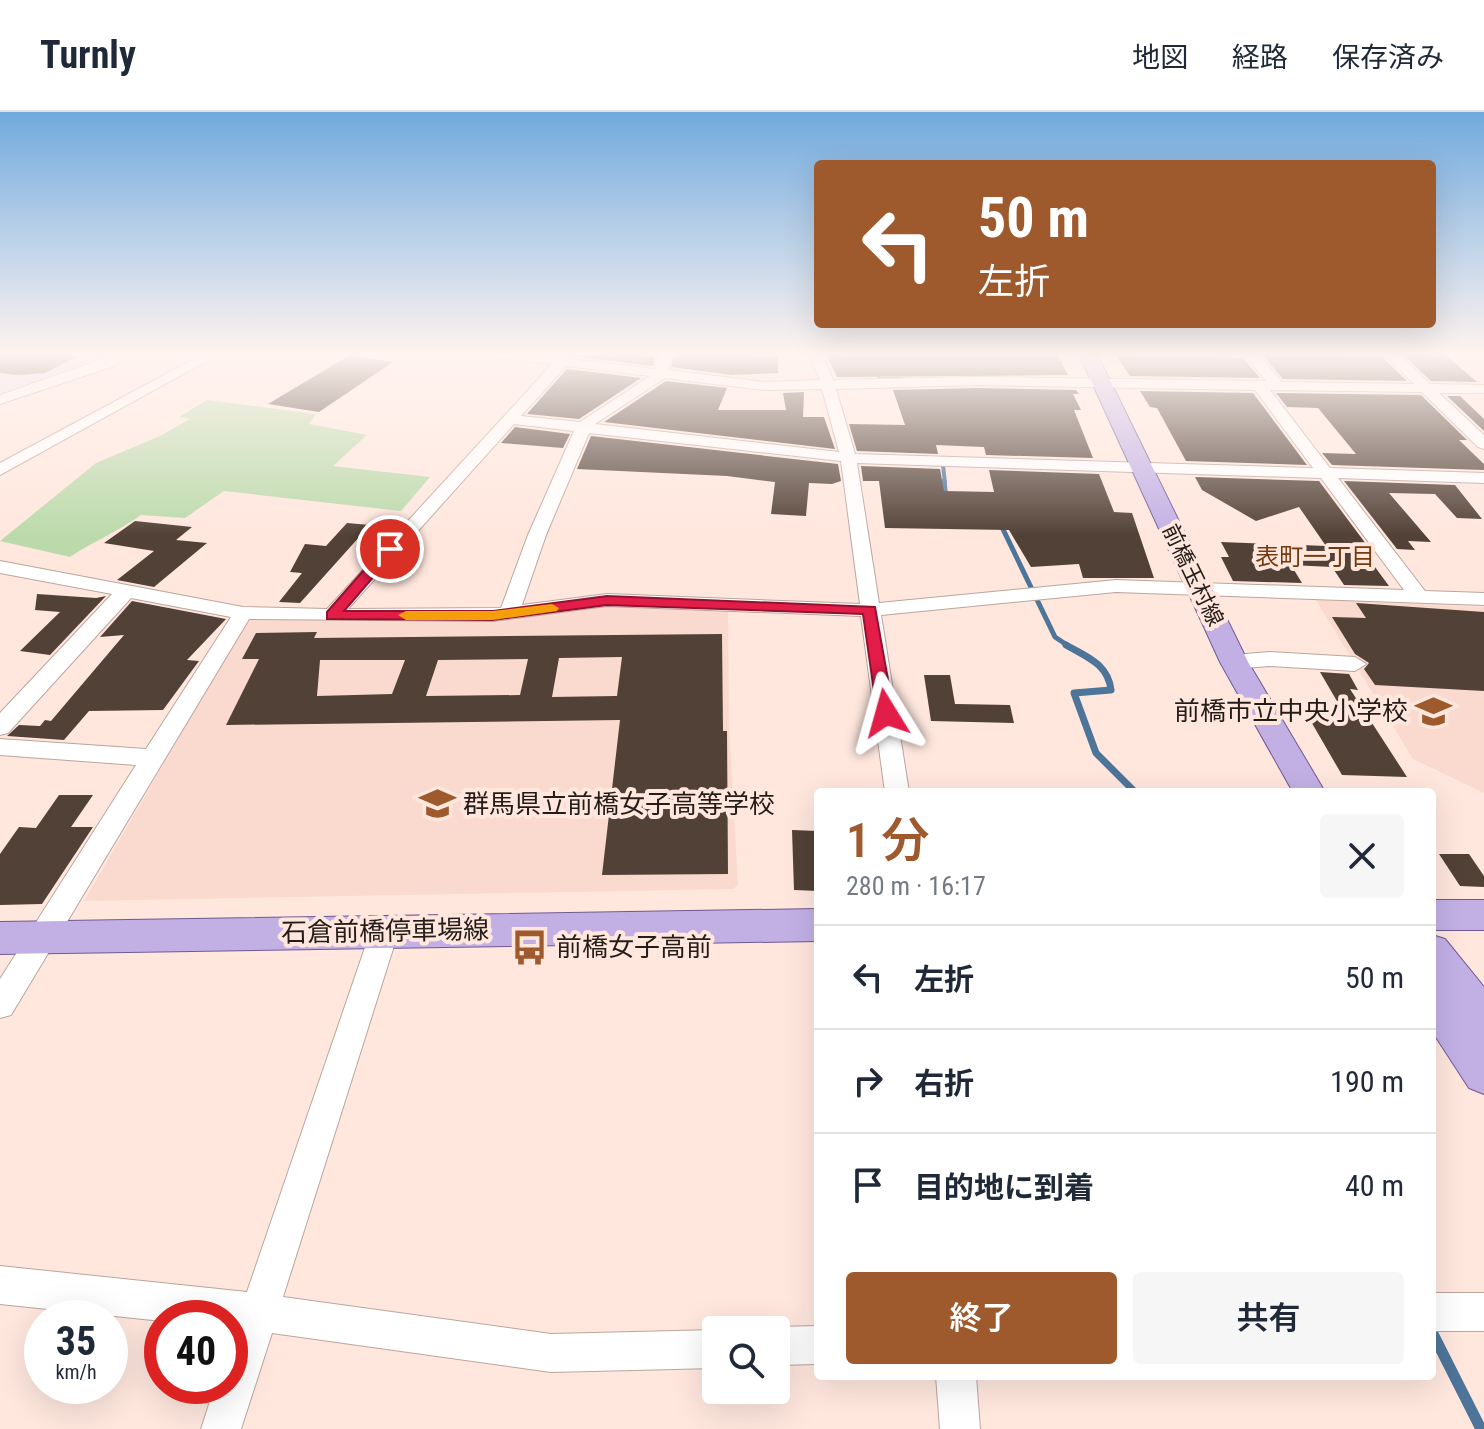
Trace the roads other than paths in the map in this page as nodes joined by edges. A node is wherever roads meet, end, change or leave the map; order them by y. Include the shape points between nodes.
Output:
1 (103, 413) edge
2 (514, 413) edge
3 (601, 413) edge
4 (836, 413) edge
5 (1116, 413) edge
6 (1287, 413) edge
7 (1452, 413) edge
8 (509, 419) junction
9 (583, 428) junction
10 (1484, 444) edge
11 (848, 457) junction
12 (1141, 469) junction
13 (0, 470) edge
14 (1327, 474) junction
15 (1484, 478) edge
16 (0, 567) edge
17 (128, 589) junction
18 (1199, 589) junction
19 (1419, 597) junction
20 (1484, 599) edge
21 (870, 610) junction
22 (243, 613) junction
23 (509, 614) junction
24 (332, 615) junction
25 (1234, 662) junction
26 (1355, 664) dead end
27 (0, 727) edge
28 (0, 747) edge
29 (151, 758) junction
30 (896, 788) edge
31 (1307, 788) edge
32 (1436, 915) edge
33 (1484, 915) edge
34 (814, 925) edge
35 (385, 930) junction
36 (0, 938) edge
37 (42, 938) junction
38 (1436, 956) edge
39 (1436, 1003) edge
40 (0, 1005) edge
41 (1484, 1018) edge
42 (1484, 1074) edge
43 (0, 1285) edge
44 (258, 1312) junction
45 (1436, 1312) edge
46 (1484, 1312) edge
47 (814, 1345) edge
48 (790, 1346) edge
49 (702, 1349) edge
50 (956, 1380) edge
51 (221, 1429) edge
52 (960, 1429) edge

1 - 13 street
2 - 8 street
3 - 9 street
4 - 11 street
5 - 12 main road, 前橋玉村線
6 - 14 street
7 - 10 street
8 - 9 street
8 - 24 street
9 - 11 street
9 - 23 street
11 - 12 street
11 - 21 street
12 - 14 street
12 - 18 main road, 前橋玉村線
14 - 15 street
14 - 19 street
16 - 17 street
17 - 22 street
17 - 27 street
18 - 19 street
18 - 21 street via 1116,586
18 - 25 main road, 前橋玉村線
19 - 20 street
21 - 23 street via 607,600
21 - 30 street
22 - 24 street
22 - 29 street
23 - 24 street
25 - 26 street
25 - 31 main road, 前橋玉村線
28 - 29 street
29 - 37 street
32 - 33 main road
34 - 35 main road, 石倉前橋停車場線
35 - 37 main road, 石倉前橋停車場線
35 - 44 street
36 - 37 main road, 石倉前橋停車場線
37 - 40 street
38 - 41 main road
39 - 42 main road
43 - 44 street
44 - 49 street via 551,1353
44 - 51 street
45 - 46 street
47 - 48 street
50 - 52 street

